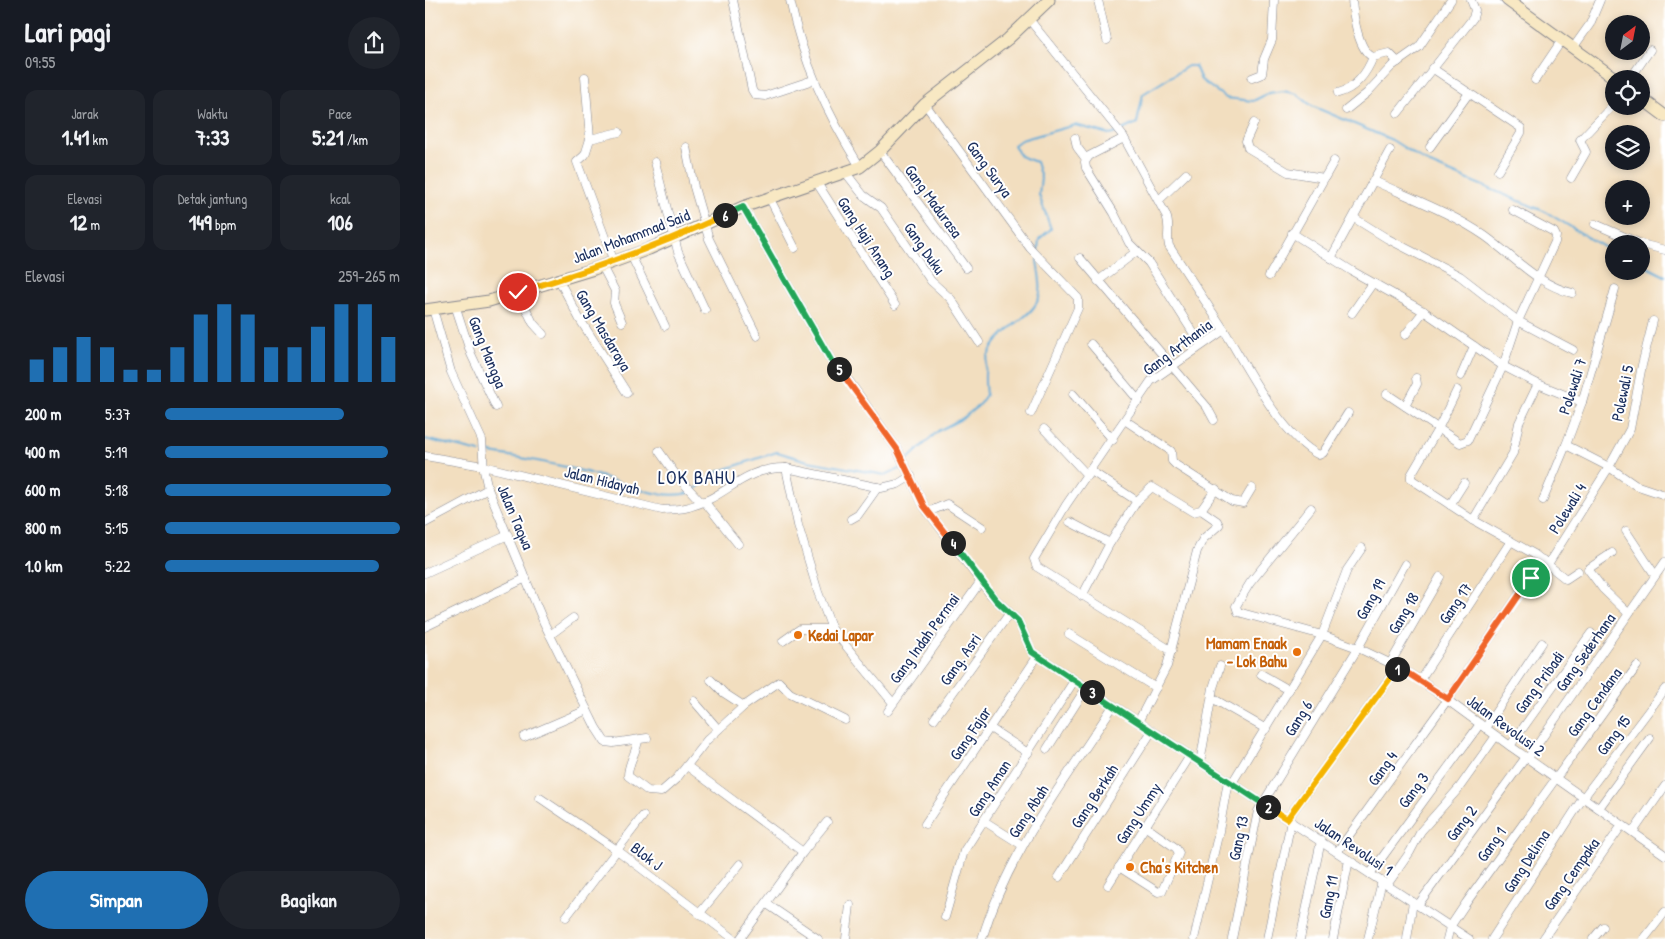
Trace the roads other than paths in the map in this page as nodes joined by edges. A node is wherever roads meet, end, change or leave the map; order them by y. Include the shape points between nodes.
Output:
1 (733, 0) edge
2 (790, 0) edge
3 (1049, 0) edge
4 (1098, 0) edge
5 (1274, 0) edge
6 (1352, 0) edge
7 (1451, 0) edge
8 (1507, 0) edge
9 (1600, 0) edge
10 (1473, 1) edge
11 (1028, 18) junction
12 (1107, 40) dead end
13 (1562, 40) junction
14 (1573, 48) junction
15 (1373, 57) junction
16 (1398, 62) junction
17 (1433, 68) junction
18 (1605, 71) edge
19 (585, 77) dead end
20 (1252, 78) dead end
21 (813, 80) junction
22 (1535, 80) dead end
23 (1338, 93) dead end
24 (1469, 93) junction
25 (925, 104) junction
26 (1650, 105) edge
27 (1346, 110) dead end
28 (1398, 113) dead end
29 (1605, 114) edge
30 (1665, 116) edge
31 (1254, 123) dead end
32 (619, 132) dead end
33 (1124, 137) junction
34 (1075, 138) dead end
35 (590, 139) junction
36 (686, 147) dead end
37 (1429, 147) dead end
38 (1390, 150) dead end
39 (880, 151) junction
40 (1086, 160) junction
41 (1334, 161) dead end
42 (655, 162) dead end
43 (860, 167) junction
44 (1498, 171) dead end
45 (846, 173) junction
46 (1186, 174) dead end
47 (1324, 178) junction
48 (1571, 178) dead end
49 (1374, 181) junction
50 (817, 183) junction
51 (770, 199) junction
52 (1159, 200) junction
53 (743, 207) junction
54 (1513, 210) dead end
55 (1354, 218) junction
56 (1595, 224) dead end
57 (704, 225) junction
58 (1292, 233) junction
59 (674, 238) junction
60 (795, 248) dead end
61 (1665, 250) edge
62 (1137, 251) junction
63 (631, 255) junction
64 (1080, 258) dead end
65 (1331, 258) junction
66 (614, 262) junction
67 (602, 266) junction
68 (966, 268) dead end
69 (1269, 276) dead end
70 (1538, 277) junction
71 (559, 280) junction
72 (1098, 281) junction
73 (1373, 283) junction
74 (1615, 289) dead end
75 (518, 292) junction
76 (1572, 293) dead end
77 (895, 305) dead end
78 (456, 308) junction
79 (429, 310) edge
80 (705, 310) dead end
81 (1423, 311) junction
82 (1353, 314) dead end
83 (1653, 320) dead end
84 (1519, 321) junction
85 (622, 322) dead end
86 (665, 326) dead end
87 (1224, 330) junction
88 (543, 334) dead end
89 (1405, 335) dead end
90 (757, 336) dead end
91 (979, 342) dead end
92 (1091, 344) dead end
93 (1201, 345) junction
94 (1474, 346) junction
95 (1573, 350) dead end
96 (1171, 365) junction
97 (1503, 366) junction
98 (1461, 376) dead end
99 (1416, 378) dead end
100 (1538, 384) junction
101 (1457, 390) dead end
102 (627, 393) dead end
103 (1073, 394) dead end
104 (1387, 394) dead end
105 (1139, 401) junction
106 (1583, 402) junction
107 (1405, 406) junction
108 (496, 407) dead end
109 (1031, 413) dead end
110 (1349, 414) dead end
111 (1214, 420) dead end
112 (1126, 421) junction
113 (1044, 429) dead end
114 (1438, 429) junction
115 (1113, 440) junction
116 (1566, 445) junction
117 (659, 451) dead end
118 (425, 456) edge
119 (484, 462) junction
120 (1609, 467) junction
121 (787, 468) junction
122 (1089, 473) junction
123 (910, 474) junction
124 (1464, 483) dead end
125 (878, 487) junction
126 (1252, 488) dead end
127 (488, 489) junction
128 (1216, 489) junction
129 (1665, 493) edge
130 (1543, 500) dead end
131 (1137, 501) junction
132 (703, 502) junction
133 (1450, 505) junction
134 (1311, 508) dead end
135 (1201, 510) junction
136 (928, 512) junction
137 (851, 519) dead end
138 (1473, 520) junction
139 (1070, 522) dead end
140 (425, 523) edge
141 (982, 527) dead end
142 (1627, 531) dead end
143 (508, 535) junction
144 (1511, 541) junction
145 (1110, 543) junction
146 (738, 544) dead end
147 (1362, 548) dead end
148 (1612, 553) dead end
149 (1545, 562) junction
150 (1665, 562) edge
151 (1405, 564) dead end
152 (1578, 571) dead end
153 (425, 573) edge
154 (1655, 575) junction
155 (1440, 576) dead end
156 (527, 578) junction
157 (981, 581) junction
158 (1082, 596) junction
159 (1628, 613) junction
160 (1009, 614) junction
161 (573, 618) dead end
162 (425, 627) edge
163 (832, 629) junction
164 (1069, 634) dead end
165 (1591, 634) dead end
166 (550, 635) junction
167 (1322, 635) junction
168 (783, 641) dead end
169 (1542, 643) dead end
170 (1358, 648) junction
171 (1172, 651) junction
172 (1037, 657) junction
173 (1391, 662) junction
174 (1220, 666) dead end
175 (1637, 666) dead end
176 (1398, 667) junction
177 (1261, 674) dead end
178 (711, 680) dead end
179 (1420, 680) junction
180 (1074, 681) junction
181 (1086, 688) junction
182 (1156, 688) junction
183 (1665, 689) edge
184 (1289, 690) junction
185 (1212, 698) junction
186 (1448, 699) junction
187 (694, 700) dead end
188 (893, 704) junction
189 (744, 706) junction
190 (1113, 706) junction
191 (587, 710) junction
192 (888, 711) dead end
193 (935, 719) dead end
194 (845, 720) dead end
195 (1138, 722) junction
196 (1483, 726) junction
197 (990, 728) junction
198 (719, 729) junction
199 (1266, 729) junction
200 (1152, 731) junction
201 (1496, 736) junction
202 (524, 737) dead end
203 (647, 738) dead end
204 (1650, 738) dead end
205 (637, 741) junction
206 (1510, 746) junction
207 (1047, 749) dead end
208 (1028, 753) junction
209 (1190, 756) junction
210 (1527, 758) junction
211 (1200, 763) junction
212 (687, 766) junction
213 (1556, 778) junction
214 (1230, 782) junction
215 (1665, 786) edge
216 (540, 798) dead end
217 (1583, 798) junction
218 (1262, 803) junction
219 (1599, 808) junction
220 (643, 816) dead end
221 (1289, 820) junction
222 (984, 821) junction
223 (827, 822) dead end
224 (925, 824) dead end
225 (1622, 825) junction
226 (1146, 827) junction
227 (1633, 832) junction
228 (1321, 841) junction
229 (1022, 845) junction
230 (617, 850) junction
231 (803, 852) junction
232 (1337, 852) junction
233 (1664, 852) edge
234 (1349, 860) junction
235 (740, 864) dead end
236 (1119, 867) junction
237 (1370, 874) junction
238 (1059, 877) dead end
239 (1384, 883) junction
240 (1108, 885) dead end
241 (767, 904) junction
242 (1416, 904) junction
243 (850, 905) dead end
244 (1665, 912) edge
245 (699, 914) junction
246 (566, 917) dead end
247 (945, 917) dead end
248 (1450, 927) junction
249 (1603, 928) dead end
250 (804, 936) edge
251 (734, 939) edge
252 (740, 939) edge
253 (818, 939) edge
254 (846, 939) edge
255 (982, 939) edge
256 (1193, 939) edge
257 (1232, 939) edge
258 (1267, 939) edge
259 (1299, 939) edge
260 (1333, 939) edge
261 (1368, 939) edge
262 (1407, 939) edge
263 (1447, 939) edge
264 (1469, 939) edge
265 (1492, 939) edge
266 (1543, 939) edge
267 (1593, 939) edge
268 (1644, 939) edge

1 - 21 street via 755,95 765,96
2 - 21 street
3 - 11 street, Jalan Mohammad Said
4 - 12 street
5 - 20 street via 1272,40 1262,74
6 - 15 street via 1359,36 1367,53
7 - 16 street via 1419,48
8 - 13 street
9 - 14 street via 1594,16
10 - 17 street via 1473,18
11 - 25 street, Jalan Mohammad Said via 1008,39
11 - 33 street, Gang Arthania
13 - 14 street
13 - 22 street
14 - 18 street
15 - 16 street via 1389,53
15 - 23 street via 1362,76
16 - 27 street
17 - 24 street
17 - 28 street
19 - 35 street
21 - 43 street
24 - 37 street
24 - 44 street via 1522,131
25 - 39 street, Jalan Mohammad Said
25 - 109 street, Gang Surya via 1035,253 1078,298 1079,304
26 - 30 street
29 - 48 street via 1580,140 1586,152
31 - 47 street via 1246,141 1248,148 1288,172
32 - 35 street
33 - 40 street
33 - 52 street, Gang Arthania
34 - 40 street
35 - 66 street via 585,155 577,162
36 - 57 street
38 - 49 street
39 - 43 street, Jalan Mohammad Said
39 - 68 street, Gang Madurasa
40 - 62 street via 1086,168 1115,213 1125,237
41 - 47 street
42 - 59 street
43 - 45 street, Jalan Mohammad Said
45 - 50 street, Jalan Mohammad Said
45 - 91 street, Gang Duku via 863,195 881,208 931,281 951,299
46 - 52 street
47 - 58 street
49 - 55 street
49 - 70 street via 1468,226
50 - 51 street, Jalan Mohammad Said
50 - 77 street, Gang Haji Anang
51 - 53 street, Jalan Mohammad Said
51 - 60 street
52 - 87 street, Gang Arthania via 1169,222 1169,246
53 - 57 street, Jalan Mohammad Said
53 - 123 street, Jalan Revolusi 1 via 832,362 842,371 897,449
54 - 70 street via 1549,228 1556,236
55 - 65 street
55 - 84 street via 1460,276
56 - 61 street via 1641,244
57 - 59 street, Jalan Mohammad Said
57 - 90 street
58 - 65 street
58 - 69 street
59 - 63 street, Jalan Mohammad Said
59 - 80 street
62 - 72 street
62 - 93 street via 1149,263
63 - 66 street, Jalan Mohammad Said
63 - 86 street
64 - 72 street
65 - 73 street
66 - 67 street, Jalan Mohammad Said
67 - 71 street, Jalan Mohammad Said
67 - 85 street via 615,290 614,303
70 - 76 street via 1559,290
70 - 84 street
71 - 75 street, Jalan Mohammad Said
71 - 102 street, Gang Masdaraya
72 - 96 street
73 - 81 street
73 - 82 street
74 - 106 street, Polewali 7
75 - 78 street, Jalan Mohammad Said
75 - 88 street via 533,323
78 - 79 street, Jalan Mohammad Said
78 - 108 street, Gang Mangga via 471,354
79 - 119 street, Jalan Taqwa via 451,372 476,425
81 - 89 street
81 - 94 street
83 - 120 street, Polewali 5 via 1632,423
84 - 95 street
84 - 97 street
87 - 93 street, Gang Arthania
87 - 110 street via 1276,414 1310,449 1319,455 1323,453
92 - 105 street
93 - 96 street, Gang Arthania
94 - 97 street
94 - 98 street
96 - 105 street, Gang Arthania via 1151,381
96 - 111 street
97 - 100 street
97 - 114 street via 1466,442 1460,443
99 - 107 street via 1417,384
100 - 106 street
100 - 138 street via 1519,423 1513,453
101 - 114 street
103 - 115 street
104 - 107 street
105 - 112 street, Gang Arthania
106 - 116 street, Polewali 7
107 - 114 street
112 - 115 street, Gang Arthania
112 - 128 street via 1171,451 1176,465
113 - 122 street
114 - 133 street via 1411,474 1411,480
115 - 122 street, Gang Arthania
116 - 120 street
116 - 130 street, Polewali 7
117 - 132 street via 676,475
118 - 119 street, Jalan Hidayah
119 - 127 street, Jalan Taqwa
119 - 132 street, Jalan Hidayah via 661,510 689,508
120 - 129 street via 1635,485
120 - 149 street, Polewali 4
121 - 125 street, Jalan Hidayah
121 - 132 street, Jalan Hidayah via 750,474
121 - 163 street via 799,525
122 - 131 street
122 - 158 street, Gang Arthania via 1034,559 1037,567
123 - 125 street, Jalan Hidayah via 898,484
123 - 136 street, Jalan Revolusi 1 via 919,499
124 - 133 street
125 - 137 street via 858,515
126 - 128 street via 1240,504
127 - 140 street
127 - 143 street, Jalan Taqwa
128 - 135 street
131 - 135 street via 1152,487 1193,512
131 - 145 street
132 - 146 street
133 - 138 street
134 - 167 street, Jalan Revolusi 2 via 1250,583 1236,609 1260,620
135 - 171 street via 1219,525 1203,539 1197,551
136 - 141 street via 947,504
136 - 157 street, Jalan Revolusi 1
138 - 144 street
139 - 145 street
142 - 154 street
143 - 153 street
143 - 156 street, Jalan Taqwa
144 - 149 street
144 - 179 street, Gang 17
145 - 158 street
147 - 167 street via 1347,570
148 - 159 street via 1588,569
149 - 152 street via 1566,579
149 - 186 street, Polewali 4
150 - 154 street, Gang Sederhana
151 - 170 street, Gang 19
154 - 159 street, Gang Sederhana
155 - 173 street, Gang 18
156 - 162 street
156 - 166 street, Jalan Taqwa
157 - 160 street, Jalan Revolusi 1
157 - 188 street, Gang Indah Permai
158 - 171 street, Gang Arthania
159 - 210 street, Gang Sederhana
160 - 172 street, Jalan Revolusi 1 via 1018,621 1026,643
160 - 193 street, Gang. Asri
161 - 166 street
163 - 168 street via 800,629
163 - 188 street
164 - 182 street
165 - 206 street, Gang Pribadi
166 - 191 street, Jalan Taqwa
167 - 170 street, Jalan Revolusi 2
167 - 184 street
169 - 196 street, Gang 3
170 - 173 street, Jalan Revolusi 2
170 - 218 street, Gang 6
171 - 182 street
172 - 180 street, Jalan Revolusi 1
172 - 197 street, Gang Fajar
173 - 176 street, Jalan Revolusi 2
174 - 185 street
175 - 213 street, Gang Cendana
176 - 179 street, Jalan Revolusi 2
176 - 221 street
177 - 184 street
178 - 189 street
179 - 186 street, Jalan Revolusi 2
180 - 181 street, Jalan Revolusi 1
180 - 208 street, Gang Aman
181 - 190 street, Jalan Revolusi 1
181 - 207 street
182 - 195 street
183 - 217 street, Gang 15
184 - 199 street
185 - 199 street
185 - 211 street
186 - 196 street, Jalan Revolusi 2
186 - 232 street, Gang 4
187 - 198 street
188 - 192 street, Gang Indah Permai
189 - 194 street via 779,682 790,693
189 - 198 street
190 - 195 street, Jalan Revolusi 1
190 - 229 street, Gang Abah
191 - 202 street
191 - 205 street, Jalan Taqwa via 605,742
195 - 200 street, Jalan Revolusi 1
196 - 201 street, Jalan Revolusi 2
196 - 237 street, Gang 3
197 - 208 street
197 - 224 street, Gang Fajar
198 - 212 street
199 - 214 street
200 - 209 street, Jalan Revolusi 1
200 - 238 street, Gang Berkah
201 - 206 street, Jalan Revolusi 2
201 - 239 street via 1459,788 1421,830 1411,852
203 - 205 street
204 - 219 street
205 - 212 street via 628,776 648,791 661,792
206 - 210 street, Jalan Revolusi 2
208 - 222 street, Gang Aman
209 - 211 street, Jalan Revolusi 1
209 - 226 street, Gang Ummy
210 - 213 street, Jalan Revolusi 2
210 - 242 street, Gang 2
211 - 214 street, Jalan Revolusi 1
212 - 231 street
213 - 217 street, Jalan Revolusi 2
213 - 248 street, Gang 1
214 - 218 street, Jalan Revolusi 1
214 - 256 street
215 - 227 street
216 - 230 street, Blok J
217 - 219 street, Jalan Revolusi 2
217 - 265 street, Gang Delima
218 - 221 street, Jalan Revolusi 1
218 - 257 street, Gang 13 via 1255,823
219 - 225 street, Jalan Revolusi 2
220 - 230 street
221 - 228 street, Jalan Revolusi 1
221 - 258 street
222 - 229 street
222 - 247 street, Gang Aman via 964,852
223 - 231 street
225 - 227 street, Jalan Revolusi 2
225 - 266 street, Gang Cempaka
226 - 236 street, Gang Ummy
226 - 236 street via 1179,853 1162,891 1158,892
227 - 233 street, Jalan Revolusi 2
228 - 232 street, Jalan Revolusi 1
228 - 259 street
229 - 255 street, Gang Abah via 1005,878
230 - 245 street, Blok J
230 - 246 street
231 - 241 street
232 - 234 street, Jalan Revolusi 1
234 - 237 street, Jalan Revolusi 1
234 - 260 street, Gang 11
235 - 245 street
236 - 240 street, Gang Ummy
237 - 239 street, Jalan Revolusi 1
239 - 242 street, Jalan Revolusi 1
239 - 261 street
241 - 250 street
241 - 252 street
242 - 248 street, Jalan Revolusi 1
242 - 262 street
243 - 254 street
244 - 268 street
245 - 251 street, Blok J
248 - 263 street
248 - 264 street, Jalan Revolusi 1
249 - 267 street
250 - 253 street

